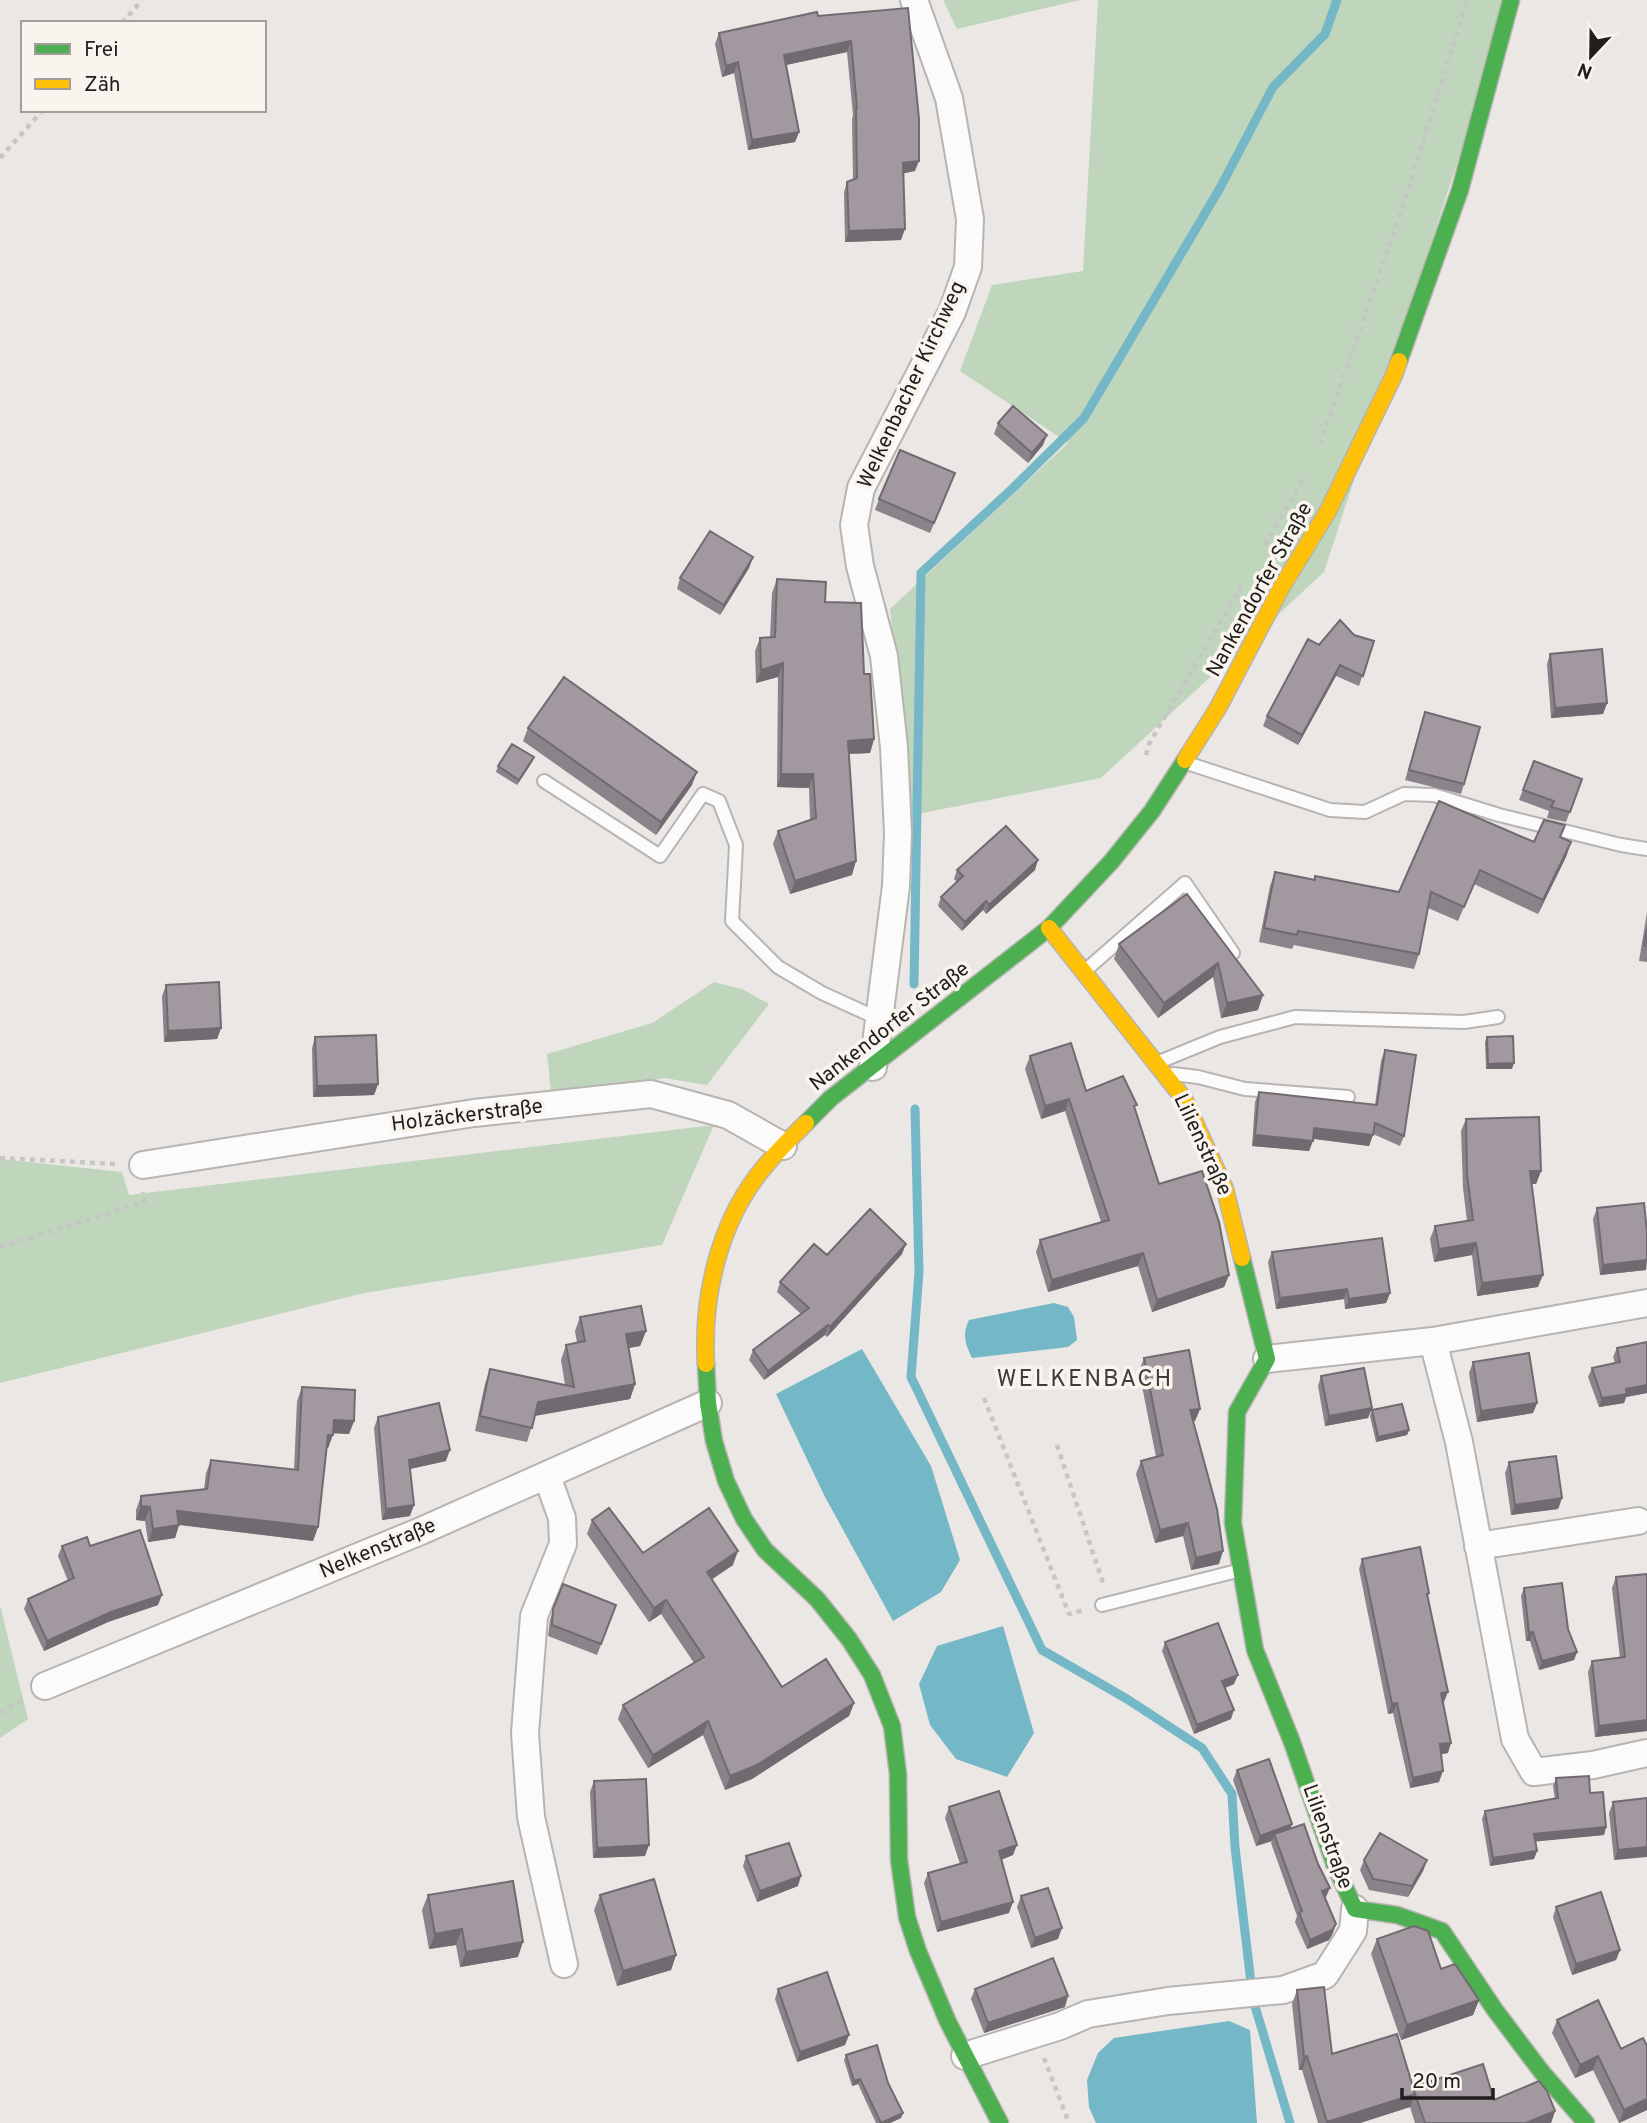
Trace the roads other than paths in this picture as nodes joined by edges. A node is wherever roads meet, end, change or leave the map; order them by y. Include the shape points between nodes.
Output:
1 (914, 0) edge
2 (1511, 0) edge
3 (1183, 762) junction
4 (544, 781) dead end
5 (1647, 849) edge
6 (1049, 928) junction
7 (1233, 953) edge
8 (1084, 971) junction
9 (1498, 1017) dead end
10 (879, 1019) junction
11 (873, 1067) junction
12 (1159, 1068) junction
13 (1348, 1097) dead end
14 (783, 1146) junction
15 (143, 1166) road end
16 (1647, 1303) edge
17 (1433, 1341) junction
18 (1267, 1359) junction
19 (708, 1403) junction
20 (547, 1476) junction
21 (1638, 1521) dead end
22 (1478, 1546) junction
23 (1241, 1570) junction
24 (1106, 1604) road end
25 (45, 1686) dead end
26 (1647, 1753) edge
27 (1355, 1909) junction
28 (564, 1964) dead end
29 (965, 2056) junction
30 (1000, 2123) edge
31 (1586, 2123) edge

1 - 10 street, Welkenbacher Kirchweg via 949,98 970,219 968,267 952,312 861,488 854,525 884,656 894,747 896,886
2 - 3 main road, Nankendorfer Straße via 1460,190 1394,375 1328,511
3 - 5 lane via 1330,810 1365,812 1404,794 1434,795
3 - 6 main road, Nankendorfer Straße via 1120,852
4 - 10 lane via 660,856 704,794 719,801 736,845 732,921 778,967
6 - 8 main road, Lilienstraße
6 - 11 main road, Nankendorfer Straße
7 - 8 lane via 1185,883
8 - 12 main road, Lilienstraße
9 - 12 lane via 1464,1022 1295,1017 1220,1037
10 - 11 street, Welkenbacher Kirchweg
11 - 14 main road, Nankendorfer Straße via 831,1098
12 - 13 lane via 1245,1089
12 - 18 main road, Lilienstraße via 1184,1099 1226,1188
14 - 15 street, Holzäckerstraße via 729,1115 651,1094 474,1113
14 - 19 main road, Nankendorfer Straße via 734,1213 716,1262 705,1349
16 - 17 street
17 - 18 street
17 - 22 street via 1459,1442
18 - 23 main road, Lilienstraße via 1237,1412 1233,1522
19 - 20 street, Nelkenstraße
19 - 29 main road, Nankendorfer Straße via 726,1481 744,1518 765,1550 817,1599 872,1675 894,1738 899,1860 907,1917
20 - 25 street, Nelkenstraße
20 - 28 street via 562,1518 563,1544 534,1616 526,1733 531,1817
21 - 22 street
22 - 26 street via 1515,1739 1534,1772
23 - 24 lane
23 - 27 main road, Lilienstraße via 1255,1650
27 - 29 street via 1353,1931 1325,1975 1283,1990 1088,2014
27 - 31 main road, Lilienstraße via 1397,1915 1442,1931 1495,2010
29 - 30 main road, Nankendorfer Straße

